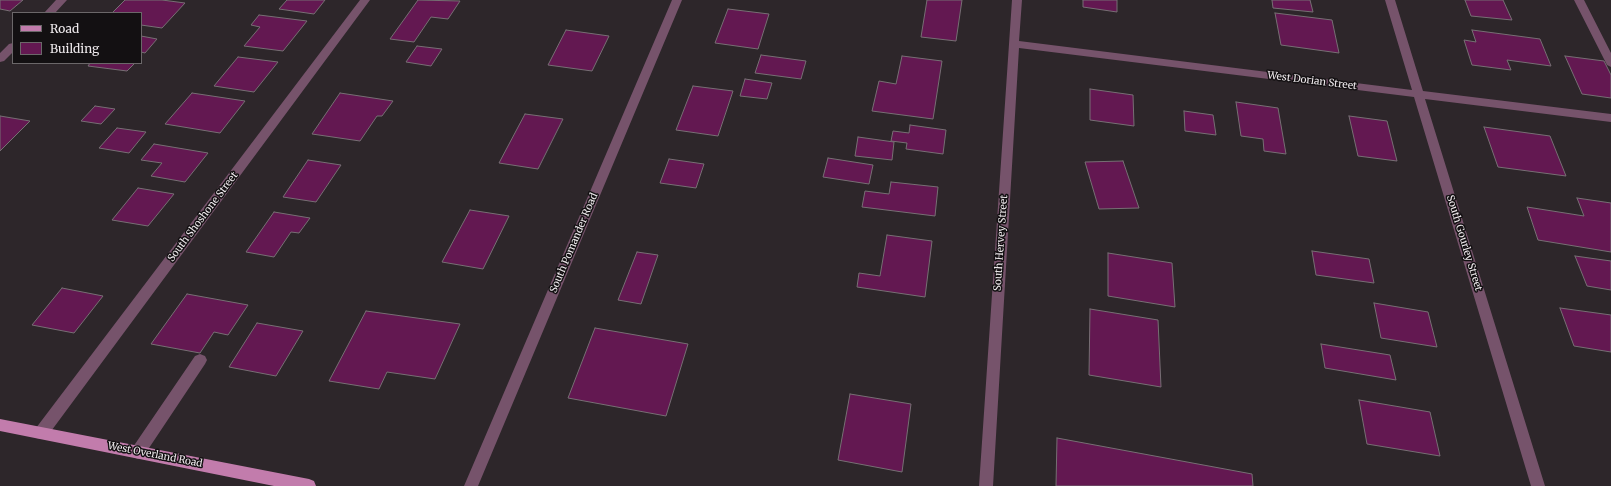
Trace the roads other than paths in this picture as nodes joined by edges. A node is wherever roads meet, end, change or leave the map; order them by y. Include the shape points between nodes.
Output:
1 (62, 0) edge
2 (365, 0) edge
3 (677, 0) edge
4 (1017, 0) edge
5 (1390, 0) edge
6 (1579, 0) edge
7 (49, 12) edge
8 (1014, 44) junction
9 (12, 47) edge
10 (0, 58) edge
11 (1611, 63) edge
12 (1419, 94) junction
13 (1611, 118) edge
14 (200, 360) dead end
15 (0, 425) edge
16 (41, 433) junction
17 (138, 452) junction
18 (304, 486) edge
19 (471, 486) edge
20 (986, 486) edge
21 (1538, 486) edge

1 - 7 street
2 - 16 street, South Shoshone Street
3 - 19 street, South Pomander Road
4 - 8 street, South Hervey Street
5 - 12 street, South Gourley Street
6 - 11 street
8 - 12 street, West Dorian Street
8 - 20 street, South Hervey Street
9 - 10 street
12 - 13 street, West Dorian Street
12 - 21 street, South Gourley Street
14 - 17 street
15 - 16 main road, West Overland Road
16 - 17 main road, West Overland Road
17 - 18 main road, West Overland Road

